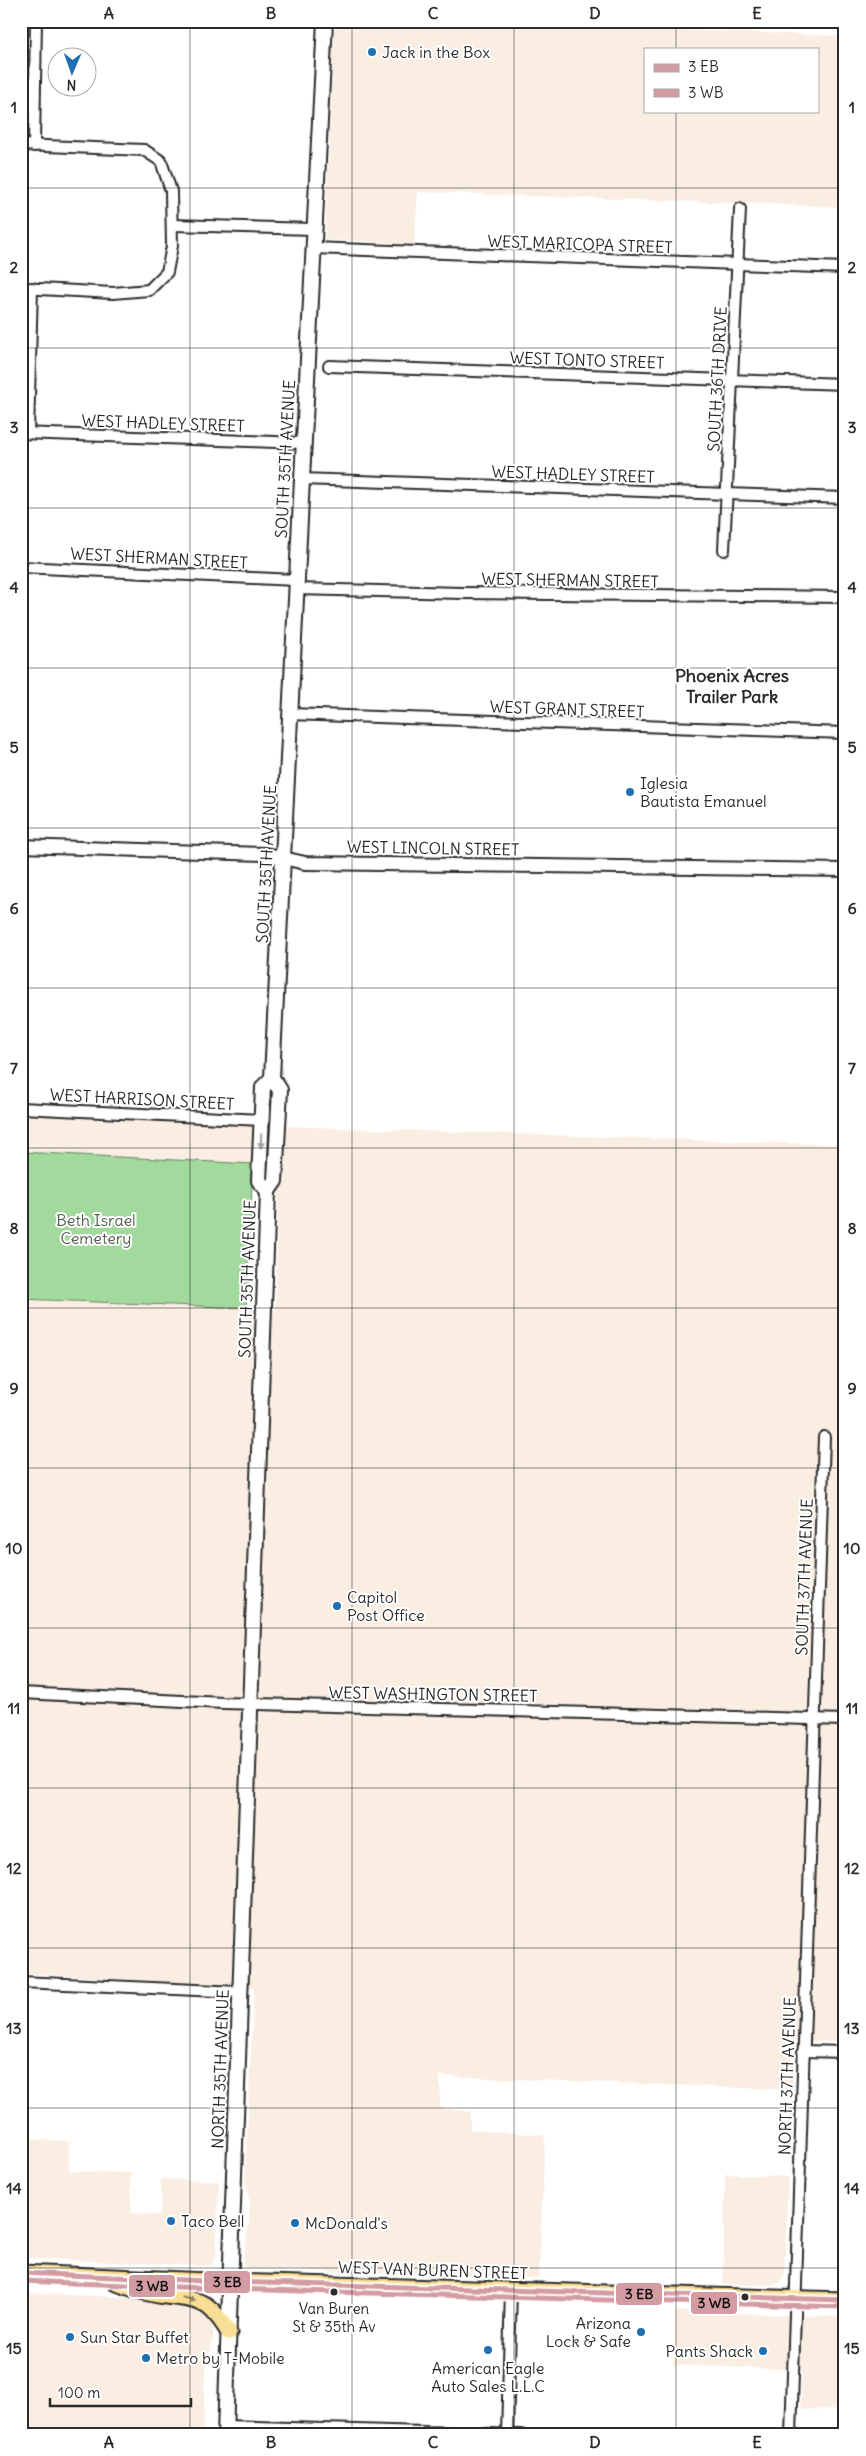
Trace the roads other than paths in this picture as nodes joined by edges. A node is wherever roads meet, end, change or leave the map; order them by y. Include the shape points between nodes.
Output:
1 (36, 21) edge
2 (325, 21) edge
3 (21, 145) edge
4 (34, 146) junction
5 (740, 209) dead end
6 (172, 225) junction
7 (314, 229) junction
8 (313, 248) junction
9 (737, 264) junction
10 (845, 268) edge
11 (26, 288) edge
12 (328, 366) dead end
13 (731, 380) junction
14 (845, 384) edge
15 (24, 433) edge
16 (303, 443) junction
17 (301, 479) junction
18 (726, 494) junction
19 (845, 498) edge
20 (724, 550) dead end
21 (21, 567) edge
22 (295, 584) junction
23 (845, 597) edge
24 (289, 714) junction
25 (845, 733) edge
26 (21, 846) edge
27 (284, 858) junction
28 (845, 870) edge
29 (272, 1078) junction
30 (21, 1108) edge
31 (262, 1120) junction
32 (268, 1191) junction
33 (824, 1437) dead end
34 (21, 1693) edge
35 (250, 1704) junction
36 (815, 1719) junction
37 (845, 1720) edge
38 (21, 1982) edge
39 (240, 1992) junction
40 (803, 2051) junction
41 (845, 2052) edge
42 (21, 2273) edge
43 (91, 2276) junction
44 (232, 2282) junction
45 (512, 2290) junction
46 (794, 2298) junction
47 (845, 2300) edge
48 (229, 2332) junction
49 (225, 2430) edge
50 (507, 2435) edge
51 (521, 2435) edge
52 (790, 2435) edge

1 - 4 street
2 - 7 main road, SOUTH 35TH AVENUE
3 - 4 street
4 - 6 street via 144,150 161,161 171,191
5 - 9 street, SOUTH 36TH DRIVE
6 - 7 street
6 - 11 street via 167,272 149,290 113,293
7 - 8 main road, SOUTH 35TH AVENUE
8 - 9 street, WEST MARICOPA STREET
8 - 16 main road, SOUTH 35TH AVENUE
9 - 10 street, WEST MARICOPA STREET
9 - 13 street, SOUTH 36TH DRIVE
11 - 15 street
12 - 13 street, WEST TONTO STREET
13 - 14 street, WEST TONTO STREET
13 - 18 street, SOUTH 36TH DRIVE
15 - 16 street, WEST HADLEY STREET
16 - 17 main road, SOUTH 35TH AVENUE
17 - 18 street, WEST HADLEY STREET
17 - 22 main road, SOUTH 35TH AVENUE
18 - 19 street, WEST HADLEY STREET
18 - 20 street, SOUTH 36TH DRIVE
21 - 22 street, WEST SHERMAN STREET
22 - 23 street, WEST SHERMAN STREET via 473,593
22 - 24 main road, SOUTH 35TH AVENUE
24 - 25 street, WEST GRANT STREET
24 - 27 main road, SOUTH 35TH AVENUE
26 - 27 street, WEST LINCOLN STREET via 265,854
27 - 28 street, WEST LINCOLN STREET via 305,863
27 - 29 main road, SOUTH 35TH AVENUE
29 - 31 main road via 263,1087
29 - 32 main road, SOUTH 35TH AVENUE via 280,1090 275,1181
30 - 31 street, WEST HARRISON STREET
31 -> 32 main road via 259,1181
32 - 35 main road, SOUTH 35TH AVENUE
33 - 36 street, SOUTH 37TH AVENUE
34 - 35 street, WEST WASHINGTON STREET
35 - 36 street, WEST WASHINGTON STREET
35 - 39 main road, NORTH 35TH AVENUE
36 - 37 street, WEST WASHINGTON STREET
36 - 40 street, NORTH 37TH AVENUE
38 - 39 street
39 - 44 main road, NORTH 35TH AVENUE
40 - 41 street
40 - 46 street, NORTH 37TH AVENUE
42 - 43 main road, WEST VAN BUREN STREET
43 - 44 main road, WEST VAN BUREN STREET
43 -> 48 main road via 207,2305 214,2309
44 - 45 main road, WEST VAN BUREN STREET
44 - 48 main road, NORTH 35TH AVENUE
45 - 46 main road, WEST VAN BUREN STREET
45 - 50 street
46 - 47 main road, WEST VAN BUREN STREET
46 - 52 street, NORTH 37TH AVENUE
48 - 49 main road, NORTH 35TH AVENUE
49 - 50 street
50 - 51 street

